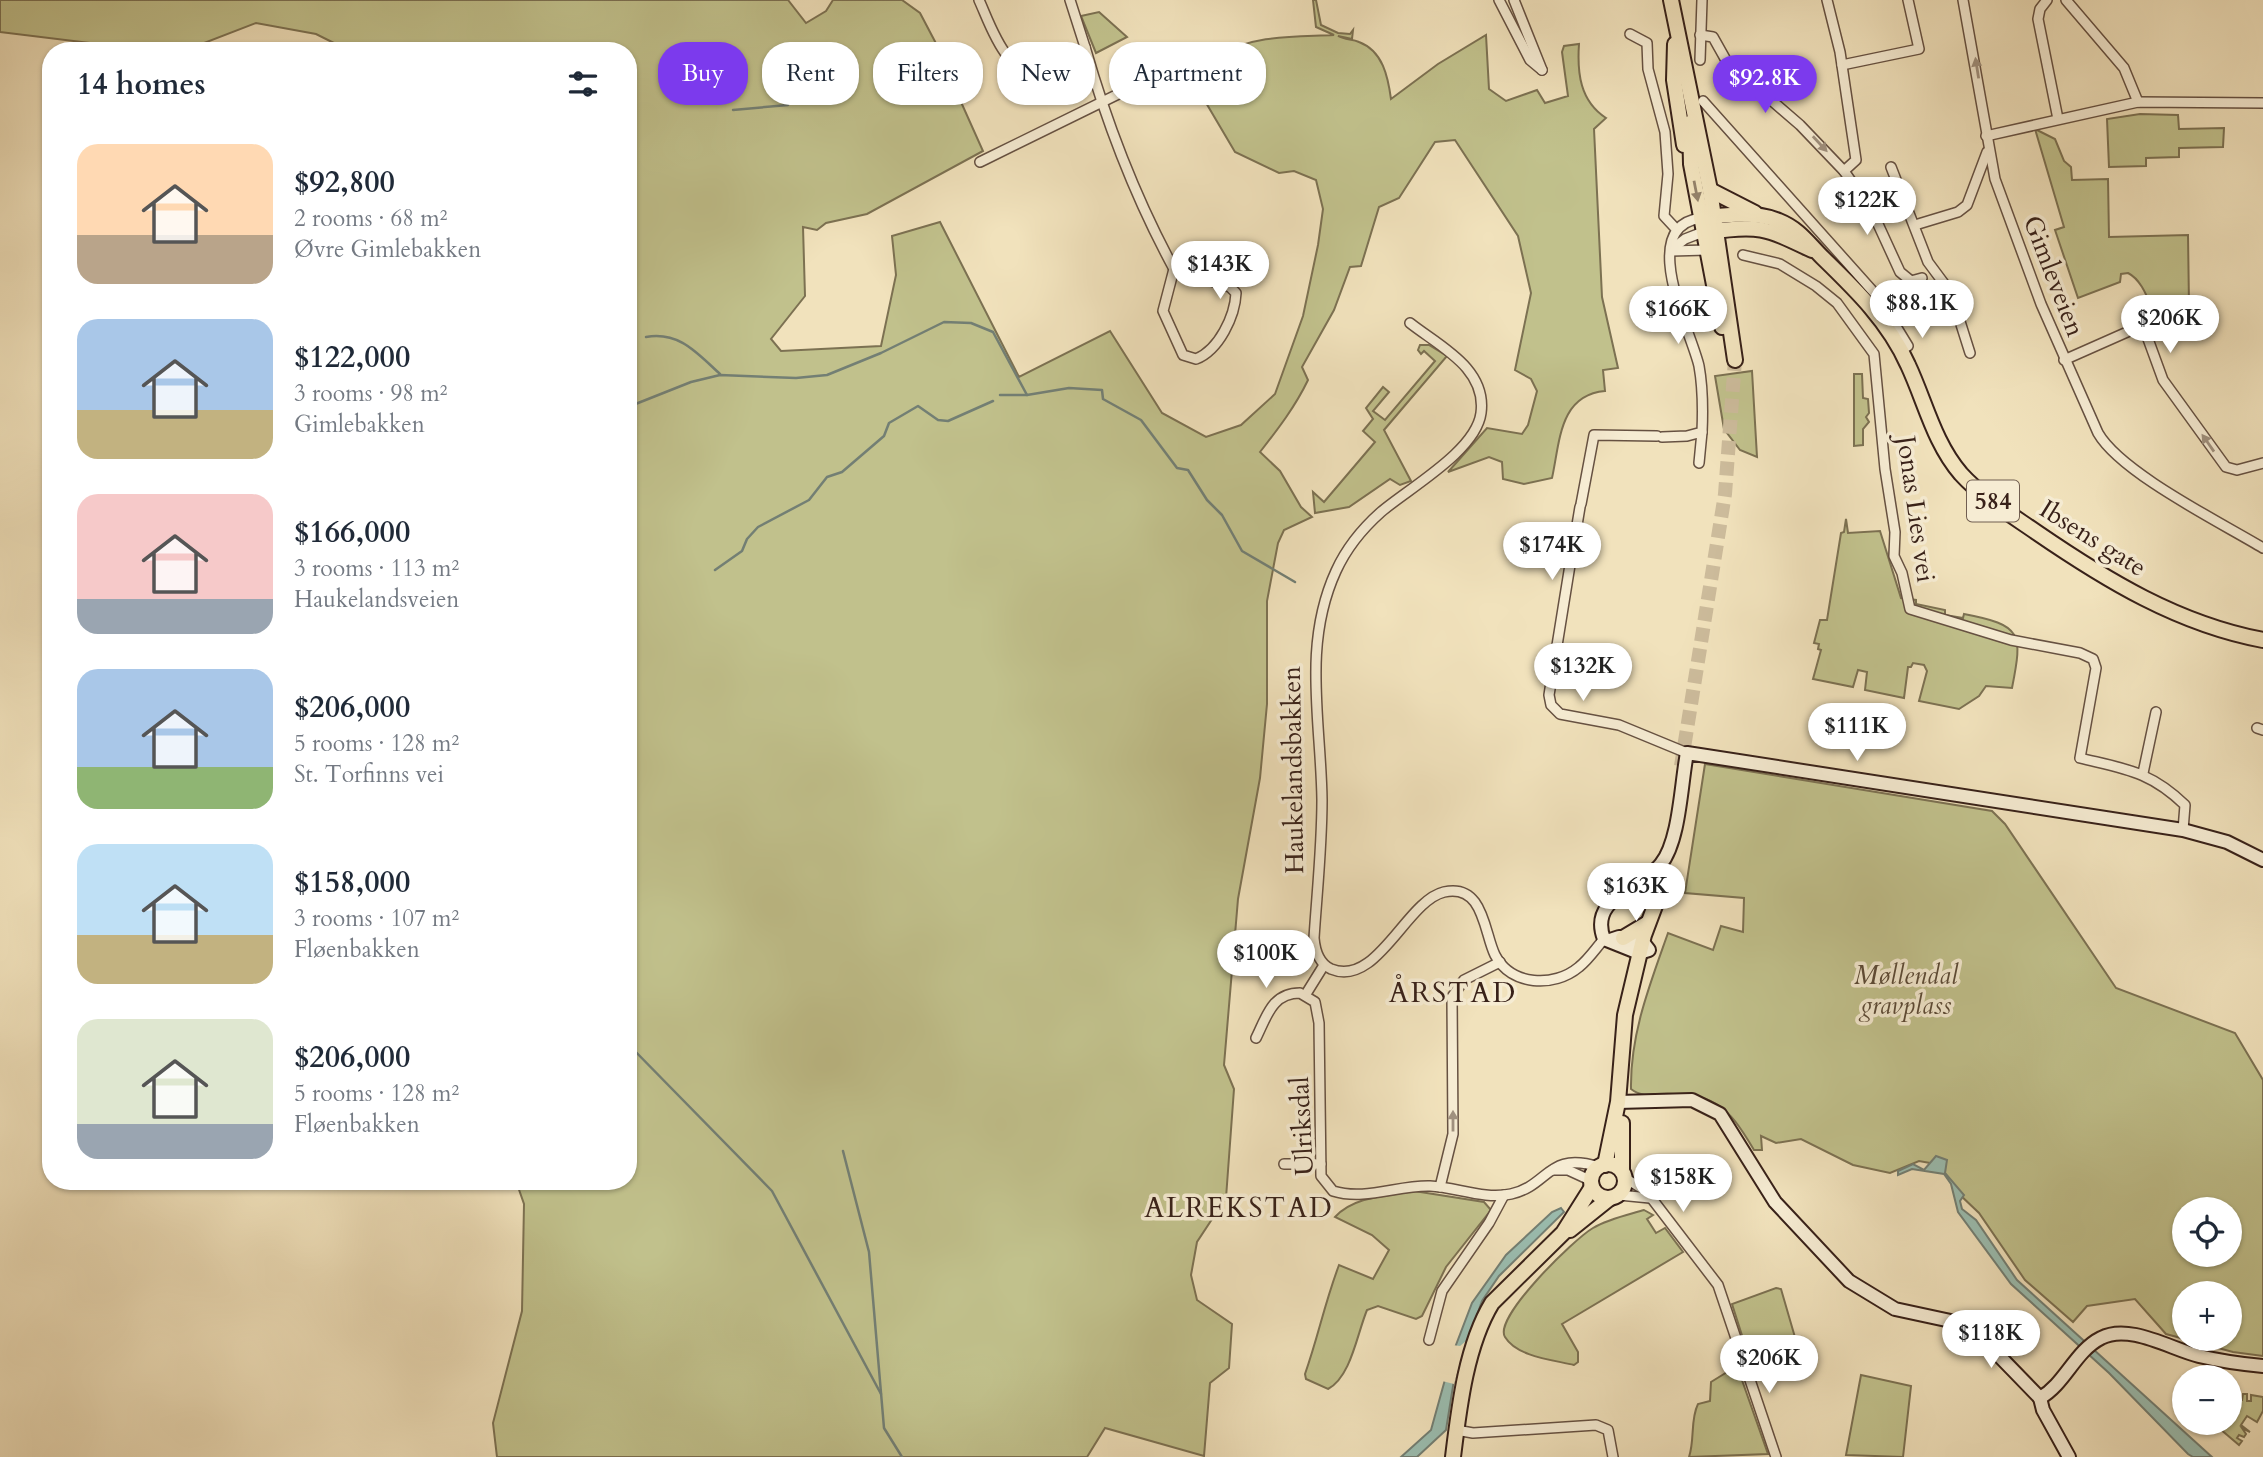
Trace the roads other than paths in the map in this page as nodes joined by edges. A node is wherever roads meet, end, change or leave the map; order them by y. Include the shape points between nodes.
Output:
1 (979, 0) edge
2 (1070, 0) edge
3 (1499, 0) edge
4 (1514, 0) edge
5 (1671, 0) edge
6 (1702, 0) edge
7 (1827, 0) edge
8 (1908, 0) edge
9 (1963, 0) edge
10 (2047, 0) edge
11 (2066, 0) edge
12 (1677, 33) junction
13 (1630, 34) dead end
14 (1700, 35) junction
15 (1000, 42) edge
16 (1083, 42) edge
17 (1700, 60) dead end
18 (1842, 65) junction
19 (1095, 82) edge
20 (1109, 99) edge
21 (2138, 102) junction
22 (1101, 103) junction
23 (1694, 103) junction
24 (2263, 103) edge
25 (2058, 119) junction
26 (1986, 136) junction
27 (1988, 150) junction
28 (1689, 153) junction
29 (980, 162) dead end
30 (1891, 167) dead end
31 (1844, 171) junction
32 (1710, 190) junction
33 (1759, 216) junction
34 (1709, 224) junction
35 (1915, 225) junction
36 (1677, 230) junction
37 (1707, 250) junction
38 (1671, 251) junction
39 (1819, 254) junction
40 (1742, 255) dead end
41 (1174, 269) junction
42 (1926, 271) junction
43 (1410, 323) dead end
44 (1900, 351) junction
45 (1970, 353) dead end
46 (2064, 360) junction
47 (1702, 432) junction
48 (1699, 463) dead end
49 (2263, 463) edge
50 (2263, 548) edge
51 (2263, 640) edge
52 (2157, 712) dead end
53 (1687, 752) junction
54 (2143, 773) junction
55 (2183, 830) junction
56 (2263, 860) edge
57 (1648, 923) junction
58 (1613, 939) junction
59 (1644, 948) junction
60 (1500, 962) junction
61 (1324, 965) junction
62 (1306, 994) junction
63 (1256, 1038) dead end
64 (1618, 1102) junction
65 (1284, 1164) dead end
66 (1321, 1164) junction
67 (1602, 1166) junction
68 (1551, 1170) junction
69 (1623, 1175) junction
70 (1592, 1184) junction
71 (1440, 1187) junction
72 (1504, 1195) junction
73 (1614, 1196) junction
74 (1650, 1198) junction
75 (1563, 1233) junction
76 (1429, 1340) dead end
77 (2263, 1366) edge
78 (2040, 1398) junction
79 (1456, 1430) junction
80 (1453, 1457) edge
81 (1613, 1457) edge
82 (1776, 1457) edge
83 (2069, 1457) edge

1 - 15 street
2 - 16 street
3 - 4 street via 1530,60 1542,70
5 - 12 main road
6 - 14 street
7 - 18 street
8 - 18 street via 1918,50
26 -> 9 street, Gimleveien
10 - 25 street via 2038,19
11 - 21 street via 2124,68
12 - 23 main road
12 - 28 main road via 1673,55 1677,105 1682,142
13 - 36 street via 1647,43 1648,69 1665,132 1668,182 1664,216
14 - 17 street
14 -> 31 street via 1713,37 1727,62 1800,125
18 - 31 street via 1856,160
19 - 22 street
20 - 22 street
21 - 24 street
21 - 25 street
22 - 29 street
22 - 41 street
23 - 28 main road
23 - 32 main road
23 - 44 street, Ibsens gate via 1878,296 1908,346
25 - 26 street
26 - 27 street, Gimleveien
27 - 35 street via 1967,205
27 - 46 street, Gimleveien via 2013,231
28 -> 34 main road
30 - 35 street
31 - 42 street via 1872,211 1900,272 1910,284
32 - 33 main road, 584
32 - 34 main road
33 - 34 main road, Ibsens gate / 584
33 - 39 main road, Ibsens gate / 584 via 1790,226
34 - 36 street via 1684,223
34 - 37 main road
34 - 37 main road via 1731,360
34 - 38 street
34 - 39 main road, Ibsens gate / 584 via 1763,228
35 - 42 street
36 - 38 street
37 - 38 street
38 - 47 street via 1671,281 1699,367
39 - 44 main road, Ibsens gate / 584 via 1867,303
40 - 54 street, Jonas Lies vei via 1780,264 1816,286 1837,303 1874,354 1894,556 1910,610 2093,659 2096,668 2080,758
41 - 41 street via 1236,293 1233,313 1222,334 1196,359 1183,355 1163,311
42 - 45 street via 1951,293
43 - 61 street, Haukelandsbakken via 1472,374 1481,397 1481,416 1471,436 1450,458 1364,529 1337,567 1321,611 1314,663 1322,803 1314,938
44 - 51 main road, Ibsens gate / 584 via 1946,453 1982,493 2115,584 2189,620
49 -> 46 street via 2237,470 2226,467 2164,380 2144,328
46 - 50 street, Gimleveien via 2104,445 2136,470
47 - 48 street
47 - 53 street via 1660,437 1594,435 1549,695 1554,710 1560,713 1619,724
52 - 54 street
53 - 55 street
53 - 58 street via 1667,854 1647,878 1605,906 1601,918
54 - 55 street, Jonas Lies vei via 2185,805
55 - 56 street via 2227,842
57 - 58 main road
57 - 59 main road
57 - 59 main road via 1659,895 1658,915
58 - 59 street
58 - 60 street via 1579,967 1554,980 1524,979
59 - 64 main road via 1622,1030
60 - 61 street via 1475,902 1460,892 1448,891 1429,900 1365,965 1345,972
71 -> 60 street via 1453,1134 1452,997 1464,980
61 - 62 street
62 - 63 street via 1290,993 1273,1003
62 - 66 street, Ulriksdal via 1315,1002 1319,1024
64 - 67 main road
64 - 69 main road
64 - 78 street via 1692,1100 1720,1114 1774,1202 1854,1285 1882,1304 1951,1321 1980,1335
65 - 66 street
66 - 71 street, Ulriksdal via 1325,1184 1342,1194
67 - 68 street via 1567,1162
67 - 69 main road via 1615,1166
67 - 70 main road
68 - 70 street via 1568,1170
68 - 72 street via 1519,1191
69 - 73 main road via 1624,1187
69 - 74 street
70 - 73 main road via 1599,1195
70 - 75 main road
71 - 72 street, Ulriksdal
72 - 76 street via 1442,1291
73 - 74 street
73 - 75 main road
74 - 82 street via 1722,1293
75 - 79 main road via 1489,1309 1465,1380
77 - 78 street via 2211,1359 2123,1334 2103,1337 2087,1349
78 - 83 street
79 - 80 main road
79 - 81 street via 1568,1424 1603,1427 1611,1437

